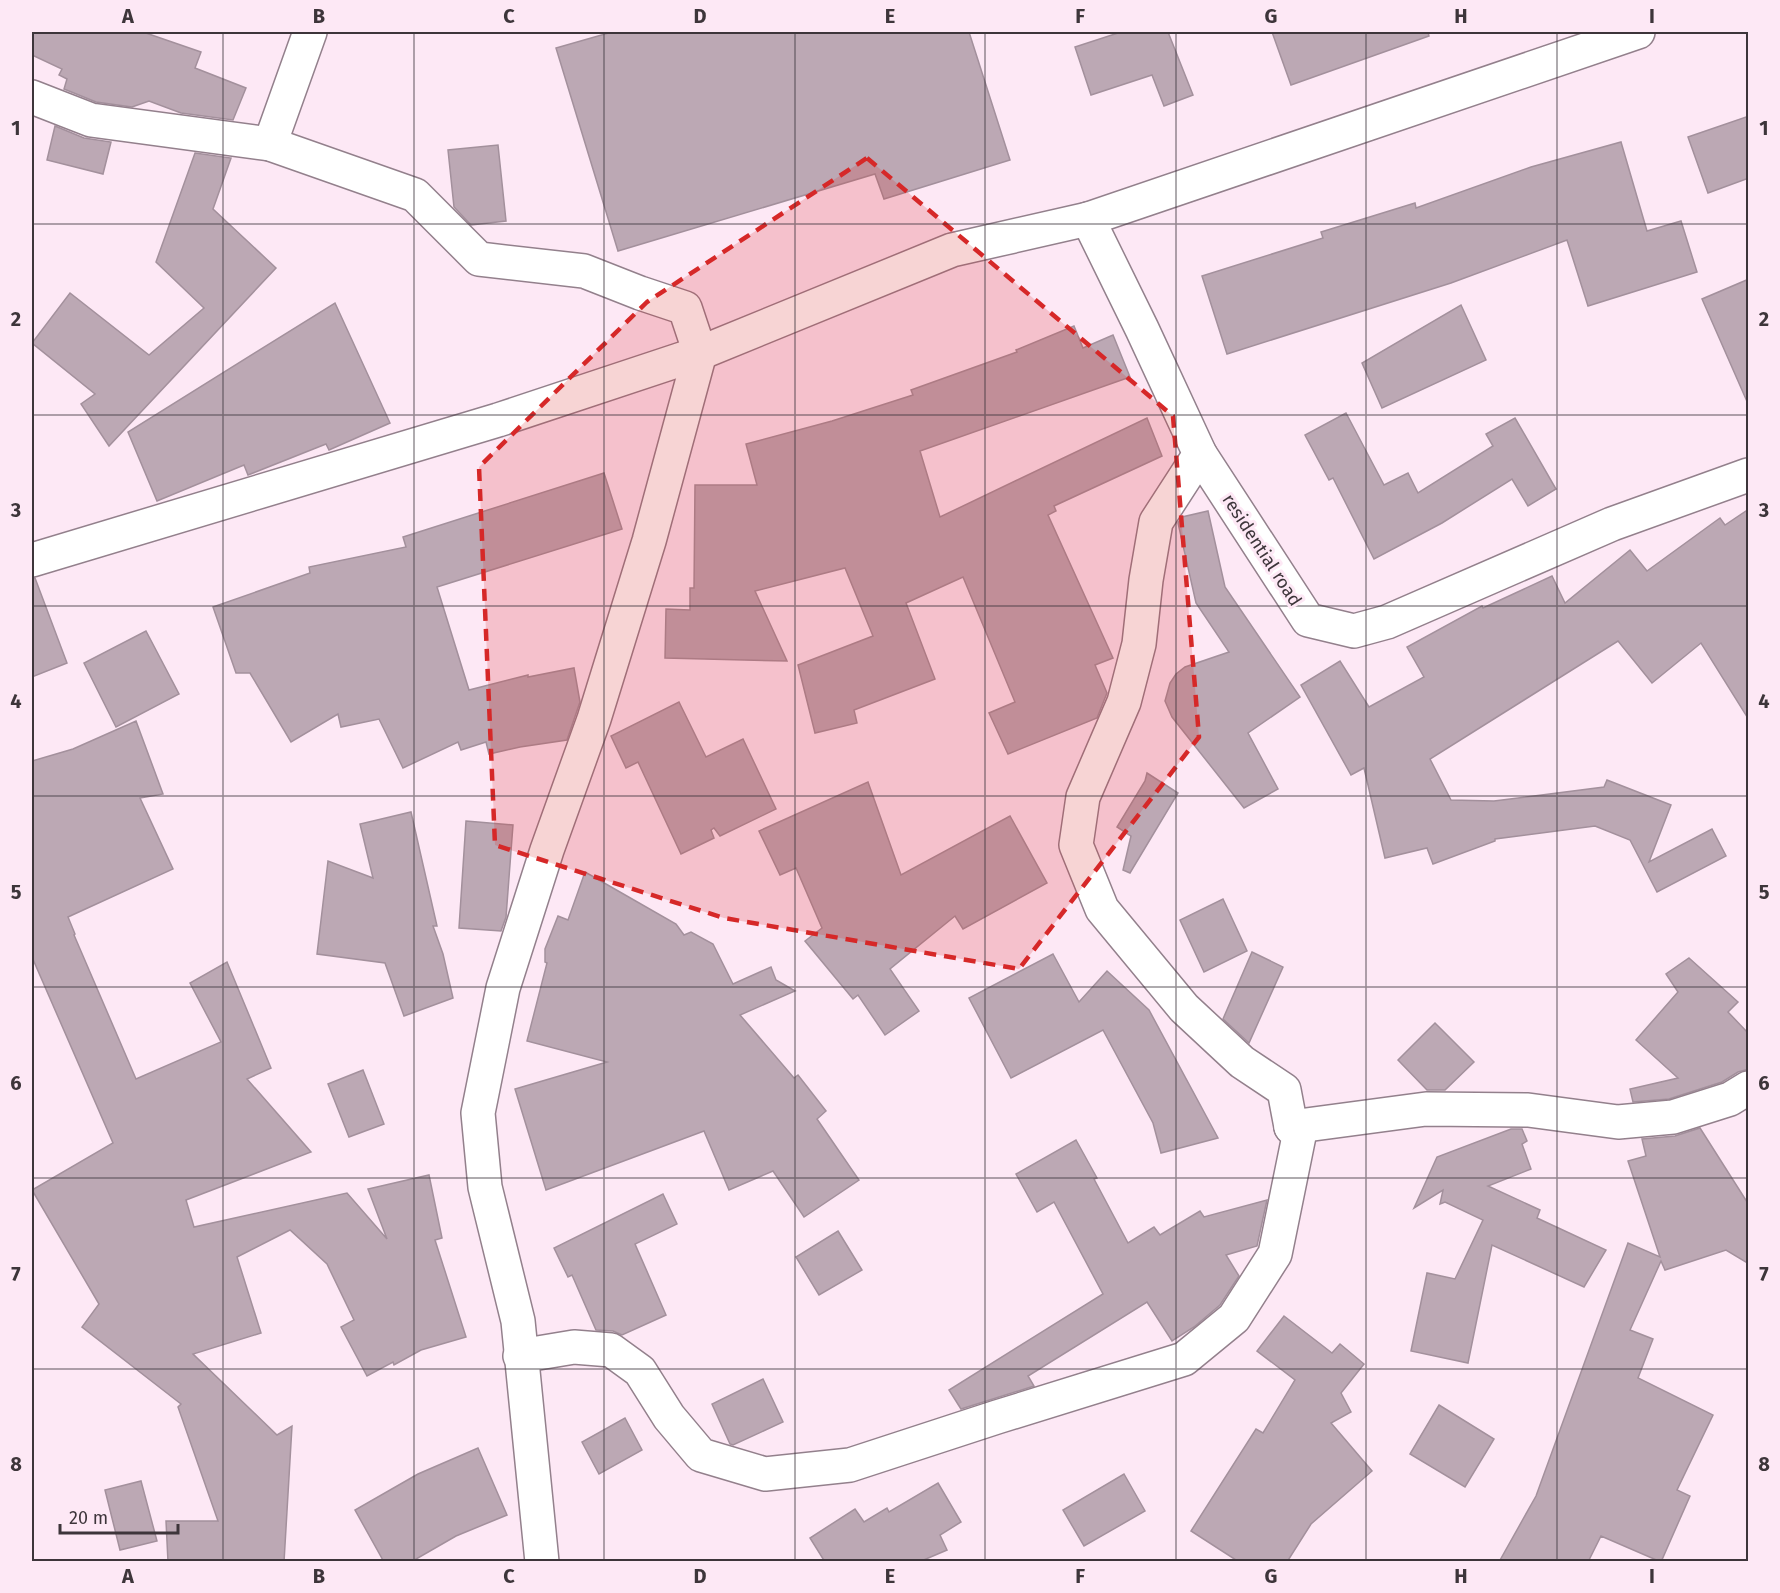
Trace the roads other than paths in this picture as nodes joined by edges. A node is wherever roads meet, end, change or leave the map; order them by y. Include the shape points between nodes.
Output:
1 (310, 32) edge
2 (1625, 32) edge
3 (1638, 32) edge
4 (32, 97) edge
5 (270, 144) junction
6 (1088, 219) junction
7 (876, 281) junction
8 (700, 353) junction
9 (1200, 454) junction
10 (1749, 475) edge
11 (117, 534) junction
12 (32, 560) edge
13 (1749, 1088) edge
14 (1291, 1127) junction
15 (520, 1356) junction
16 (542, 1562) edge

1 - 5 street
2 - 7 street
3 - 6 street
4 - 5 street via 91,120
5 - 8 street via 415,195 479,259 584,270 685,308
6 - 7 street via 952,250
6 - 9 street, residential road
7 - 8 street
7 - 11 street
8 - 11 street via 498,420
8 - 15 street via 649,541 594,719 503,988 478,1113 485,1187 518,1321
9 - 10 street, residential road via 1308,620 1354,631 1387,622 1612,524
9 - 14 street via 1156,522 1136,656 1124,702 1083,797 1076,845 1102,909 1184,1008 1242,1062 1284,1090
11 - 12 street
13 - 14 street via 1730,1099 1673,1117 1618,1122 1528,1110 1426,1109
14 - 15 street via 1299,1136 1275,1254 1234,1318 1184,1359 850,1465 765,1474 701,1455 669,1417 640,1371 610,1350 574,1347
15 - 16 street

